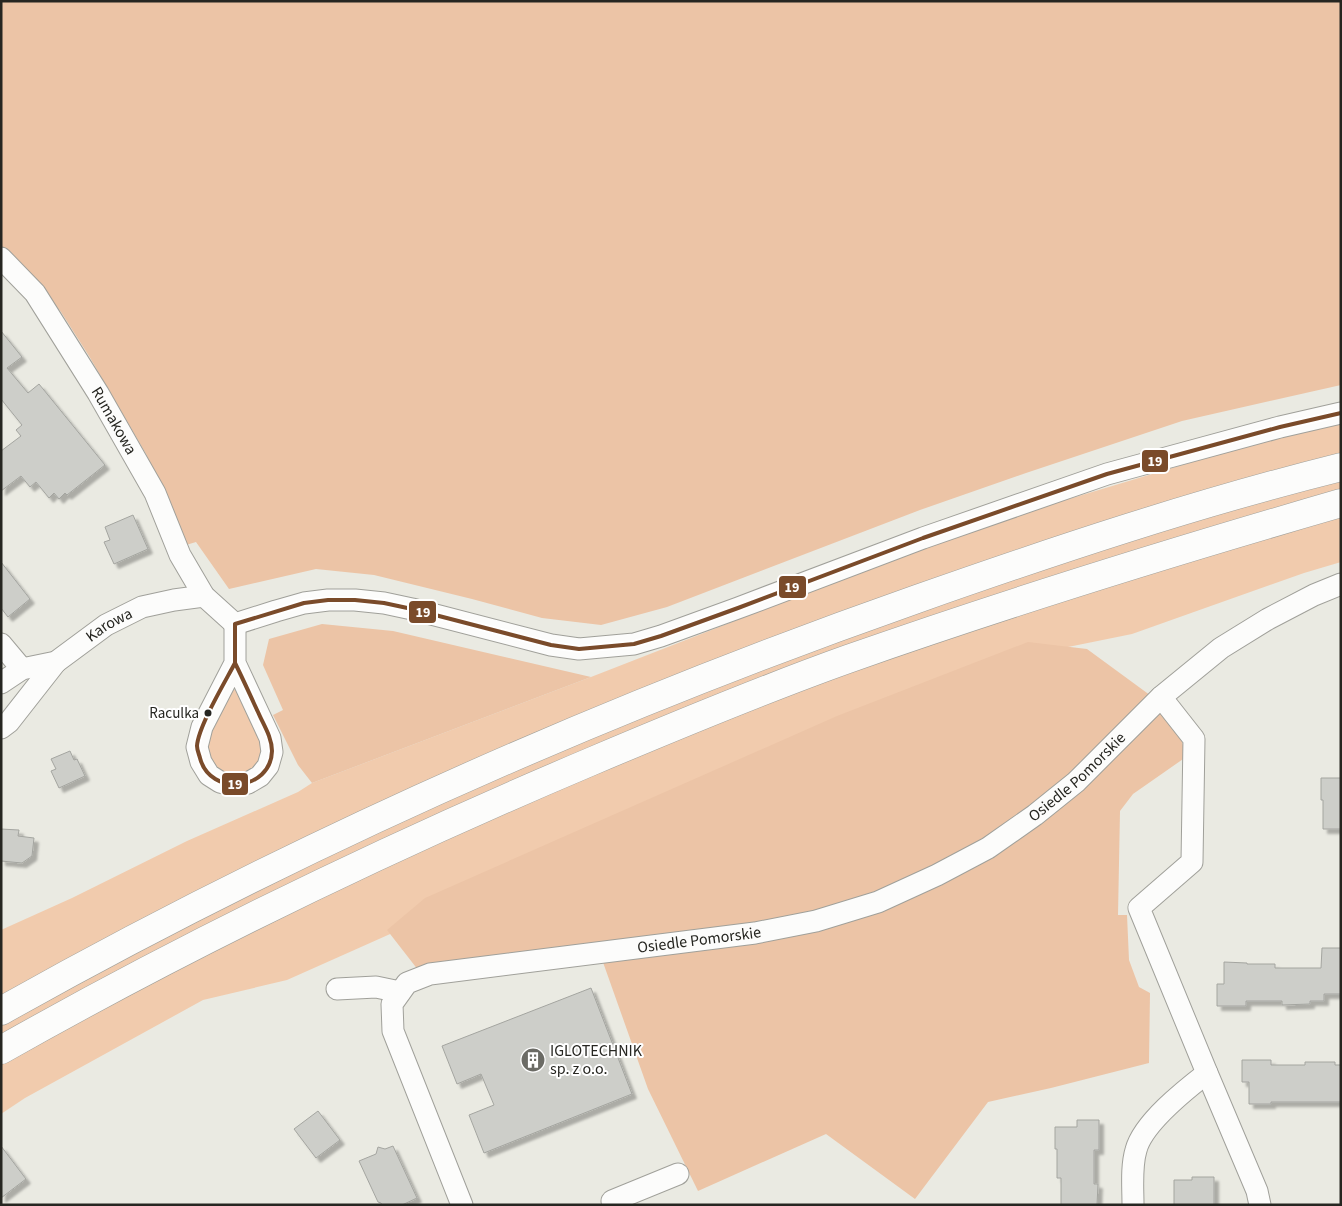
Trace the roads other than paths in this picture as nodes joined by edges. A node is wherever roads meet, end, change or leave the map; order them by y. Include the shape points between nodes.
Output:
1 (1, 258) edge
2 (1341, 413) edge
3 (1341, 467) edge
4 (1341, 503) edge
5 (1341, 584) edge
6 (204, 596) junction
7 (235, 624) junction
8 (1, 644) edge
9 (56, 662) junction
10 (235, 663) junction
11 (22, 669) junction
12 (1, 683) edge
13 (1161, 697) junction
14 (1, 728) edge
15 (337, 989) dead end
16 (400, 992) junction
17 (1, 1011) edge
18 (1, 1050) edge
19 (1207, 1073) junction
20 (678, 1174) dead end
21 (462, 1205) edge
22 (614, 1205) edge
23 (1133, 1205) edge
24 (1260, 1205) edge

1 - 6 street, Rumakowa via 35,293 98,392 155,493 180,554
2 - 7 street via 1107,474 634,644 579,649 551,645 412,609 355,600 304,603
3 - 17 highway via 1196,507 1034,558 835,628 673,690 338,837 179,915
4 - 18 highway via 1046,592 844,660 687,721 518,792 354,867 196,944
5 - 13 street, Osiedle Pomorskie via 1268,619 1221,648
6 - 7 street, Rumakowa
6 - 9 street, Karowa via 142,607 106,625
7 - 10 street
8 - 11 street
9 - 11 street, Karowa
9 - 14 street
10 - 10 street via 270,738 272,752 268,766 260,776 248,783 232,785 209,775 197,747 202,727
11 - 12 street
13 - 16 street, Osiedle Pomorskie via 1076,782 1035,815 979,852 878,902 816,921 755,933 430,974 406,983
13 - 19 street via 1194,739 1192,862 1139,908
15 - 16 street via 376,987
16 - 21 street via 392,1004 394,1031
19 - 23 street via 1180,1094 1148,1128 1136,1149
19 - 24 street
20 - 22 street via 612,1201

